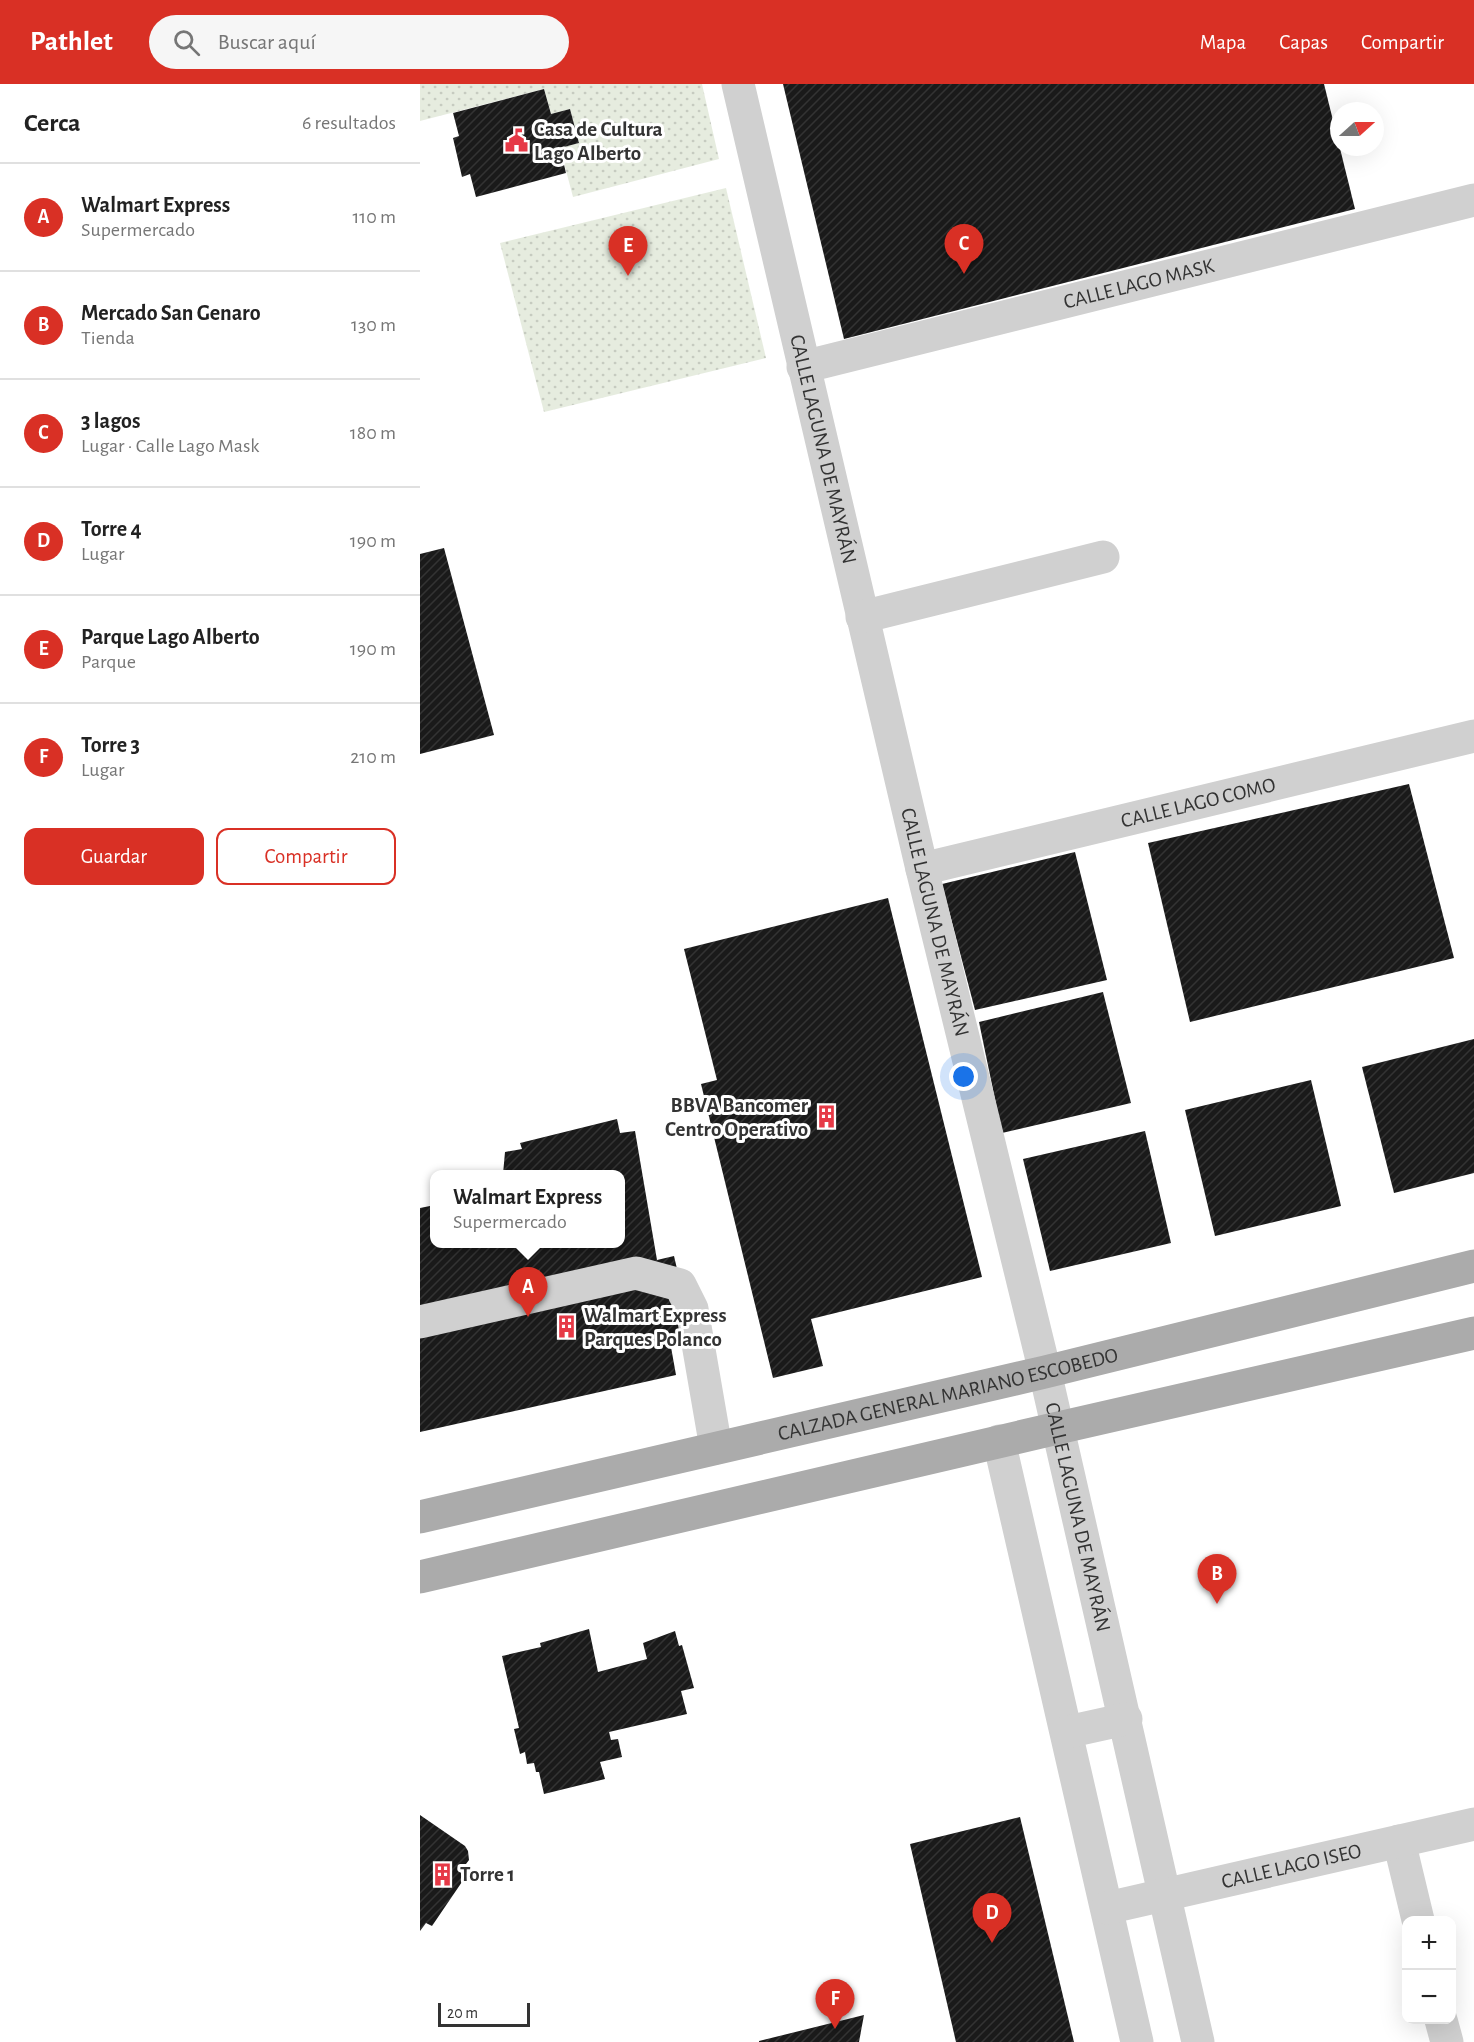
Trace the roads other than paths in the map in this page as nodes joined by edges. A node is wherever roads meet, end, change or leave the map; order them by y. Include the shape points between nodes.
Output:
1 (738, 84) edge
2 (1474, 200) edge
3 (803, 367) junction
4 (1103, 557) dead end
5 (862, 617) junction
6 (1474, 736) edge
7 (922, 869) junction
8 (1474, 1266) edge
9 (420, 1322) edge
10 (1474, 1333) edge
11 (1045, 1372) junction
12 (1058, 1428) junction
13 (999, 1441) junction
14 (716, 1448) junction
15 (420, 1517) edge
16 (420, 1577) edge
17 (1126, 1719) junction
18 (1066, 1732) junction
19 (1474, 1824) edge
20 (1399, 1841) junction
21 (1166, 1894) junction
22 (1107, 1908) junction
23 (1417, 1916) edge
24 (1442, 2024) edge
25 (1137, 2042) edge
26 (1198, 2042) edge
27 (1447, 2042) edge

1 - 3 street, CALLE LAGUNA DE MAYRÁN
2 - 3 street, CALLE LAGO MASK
3 - 5 street, CALLE LAGUNA DE MAYRÁN
4 - 5 street
5 - 7 street, CALLE LAGUNA DE MAYRÁN
6 - 7 street, CALLE LAGO COMO
7 - 11 street, CALLE LAGUNA DE MAYRÁN
8 - 11 main road, CALZADA GENERAL MARIANO ESCOBEDO
9 - 14 street via 636,1273 680,1285 692,1309
10 - 12 main road
11 - 12 street, CALLE LAGUNA DE MAYRÁN
11 - 14 main road, CALZADA GENERAL MARIANO ESCOBEDO
12 - 13 main road
12 - 17 street, CALLE LAGUNA DE MAYRÁN
13 - 16 main road
13 - 18 street
14 - 15 main road, CALZADA GENERAL MARIANO ESCOBEDO
17 - 18 street
17 - 21 street, CALLE LAGUNA DE MAYRÁN
18 - 22 street
19 - 20 street, CALLE LAGO ISEO
20 - 21 street, CALLE LAGO ISEO
20 - 23 street
21 - 22 street, CALLE LAGO ISEO
21 - 26 street, CALLE LAGUNA DE MAYRÁN
22 - 25 street
24 - 27 street

